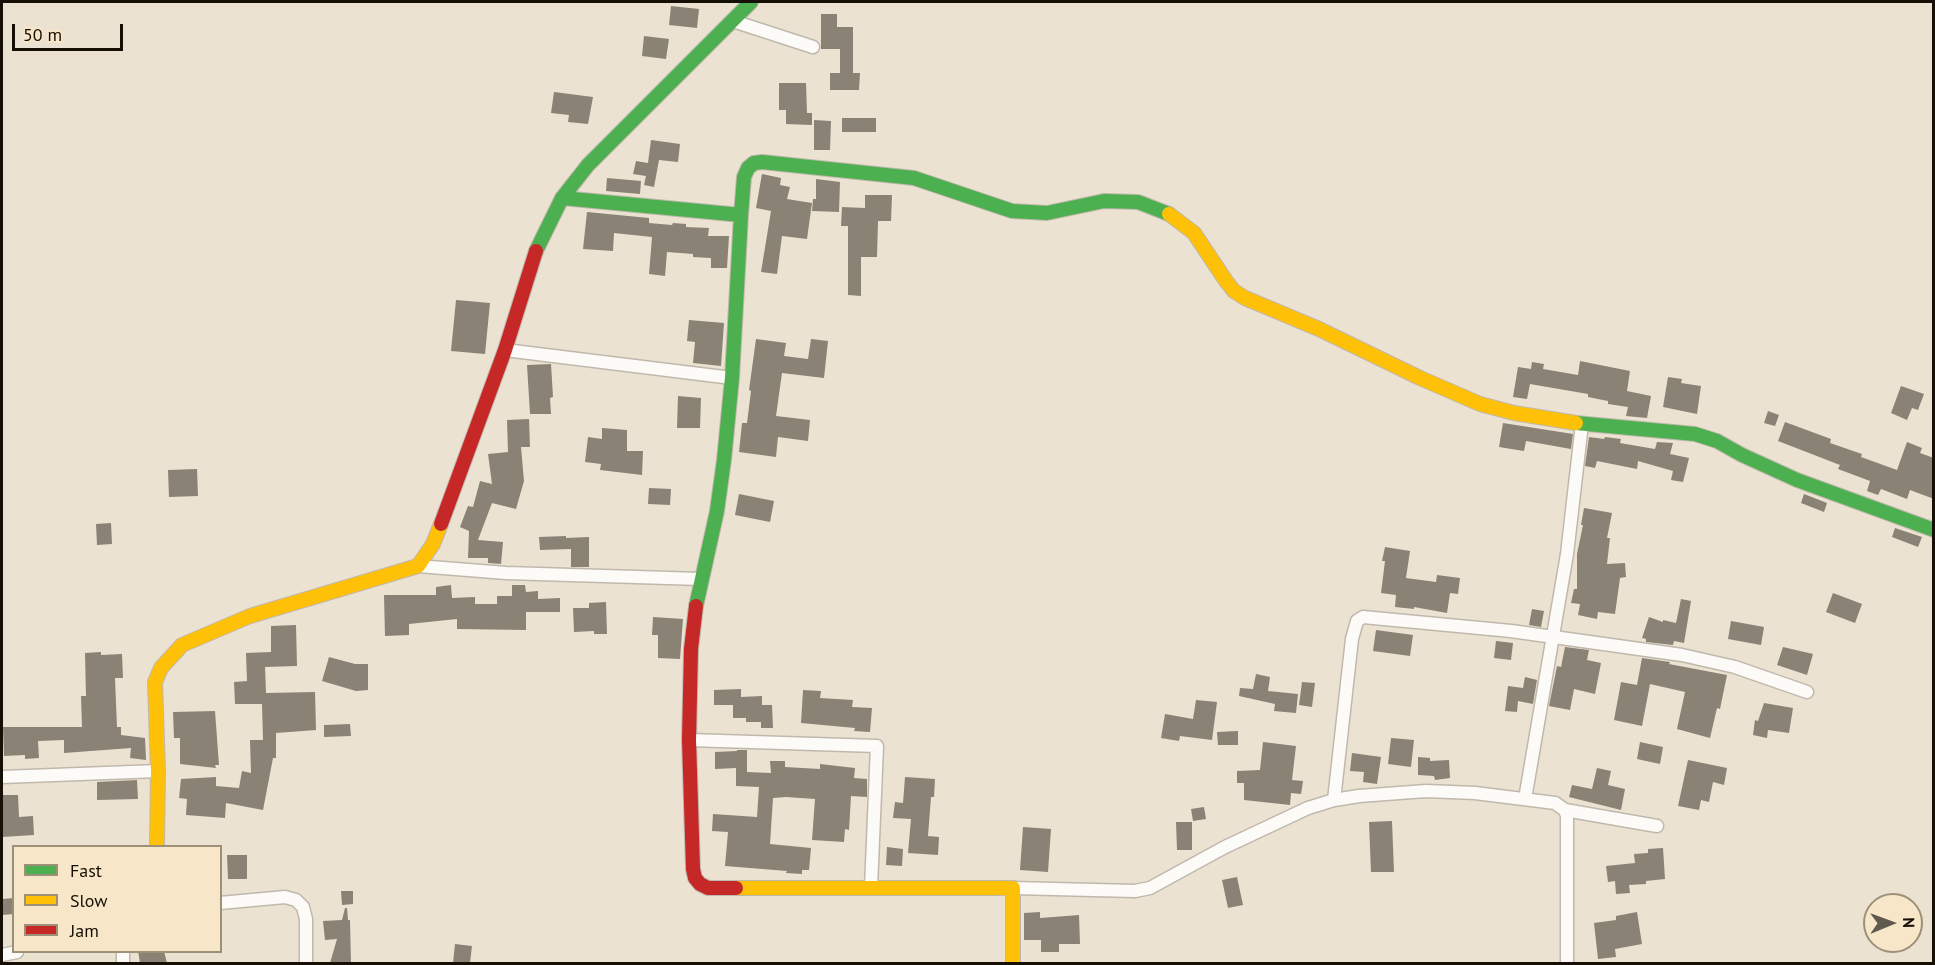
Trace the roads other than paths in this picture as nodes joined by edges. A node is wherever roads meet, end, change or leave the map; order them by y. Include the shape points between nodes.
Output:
1 (751, 2) edge
2 (733, 21) junction
3 (813, 47) dead end
4 (562, 198) junction
5 (741, 215) junction
6 (505, 350) junction
7 (732, 378) junction
8 (1582, 424) junction
9 (1934, 530) edge
10 (418, 566) junction
11 (701, 579) junction
12 (1552, 637) junction
13 (1807, 692) dead end
14 (689, 740) junction
15 (158, 771) junction
16 (2, 777) edge
17 (1525, 799) junction
18 (1334, 800) junction
19 (1565, 810) junction
20 (1658, 826) dead end
21 (157, 841) edge
22 (871, 887) junction
23 (1013, 888) junction
24 (222, 903) edge
25 (306, 963) edge
26 (1013, 963) edge
27 (1567, 963) edge

1 - 2 street
2 - 3 street
2 - 4 street via 588,165
4 - 5 street
4 - 6 street via 538,243
5 - 7 street
5 - 8 street via 744,177 748,168 762,162 914,178 1012,211 1047,213 1104,201 1138,202 1166,212 1194,233 1234,291 1255,303 1480,404
6 - 7 street
6 - 10 street via 433,544
7 - 11 street via 717,511
8 - 9 street via 1695,434 1797,480
8 - 12 street via 1567,554
10 - 11 street
10 - 15 street via 259,613 182,645 155,682
11 - 14 street via 691,649
12 - 13 street via 1714,662
12 - 17 street
12 - 18 street via 1370,616 1357,621
14 - 22 street via 693,869 700,884 708,888
14 - 22 street via 878,746
15 - 16 street
15 - 21 street
17 - 18 street via 1426,791
17 - 19 street via 1555,803
18 - 23 street via 1236,842 1150,888
19 - 20 street
19 - 27 street
22 - 23 street
23 - 26 street
24 - 25 street via 285,897 296,900 306,919

